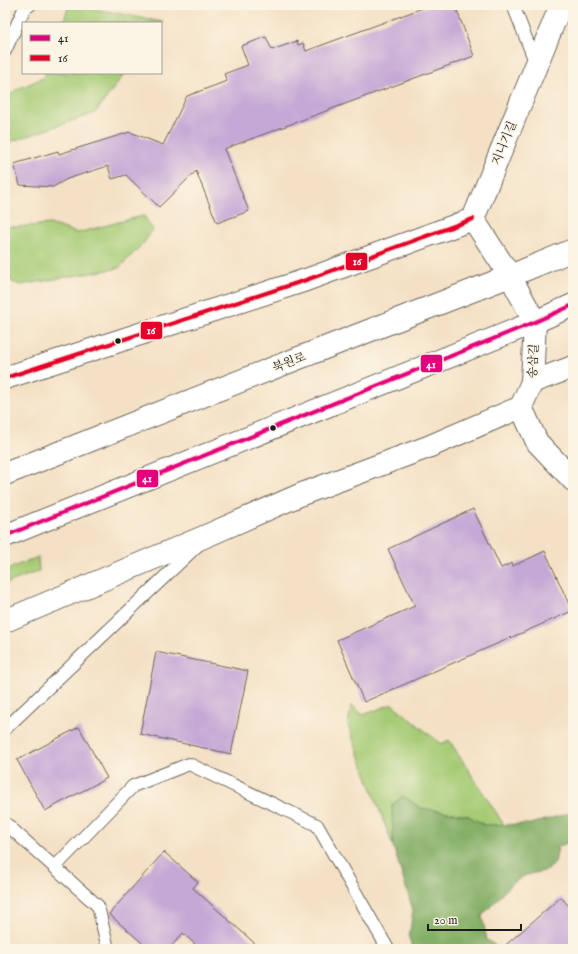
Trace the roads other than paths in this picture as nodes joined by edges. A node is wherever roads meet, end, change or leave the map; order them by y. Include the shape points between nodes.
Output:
1 (30, 5) edge
2 (513, 5) edge
3 (561, 5) edge
4 (5, 51) edge
5 (536, 66) junction
6 (474, 218) junction
7 (573, 250) edge
8 (510, 276) junction
9 (573, 305) edge
10 (535, 322) junction
11 (573, 367) edge
12 (5, 378) edge
13 (532, 382) junction
14 (521, 407) junction
15 (5, 474) edge
16 (573, 480) edge
17 (5, 536) edge
18 (206, 536) junction
19 (5, 621) edge
20 (5, 729) edge
21 (5, 823) edge
22 (55, 867) junction
23 (108, 949) edge
24 (388, 949) edge

1 - 4 lane via 24,9
2 - 5 lane
3 - 5 street, 지니기길
5 - 6 street, 지니기길
6 - 8 street
6 - 12 street via 306,280
7 - 8 street, 북원로
8 - 10 street
8 - 15 street, 북원로
9 - 10 street
10 - 13 street, 송삼길
10 - 17 street
11 - 13 street
13 - 14 street, 송삼길
14 - 16 street via 537,442
14 - 18 street via 428,447 302,494
18 - 19 street
18 - 20 lane
21 - 22 lane
22 - 23 lane via 98,906
22 - 24 lane via 133,786 189,764 317,825

